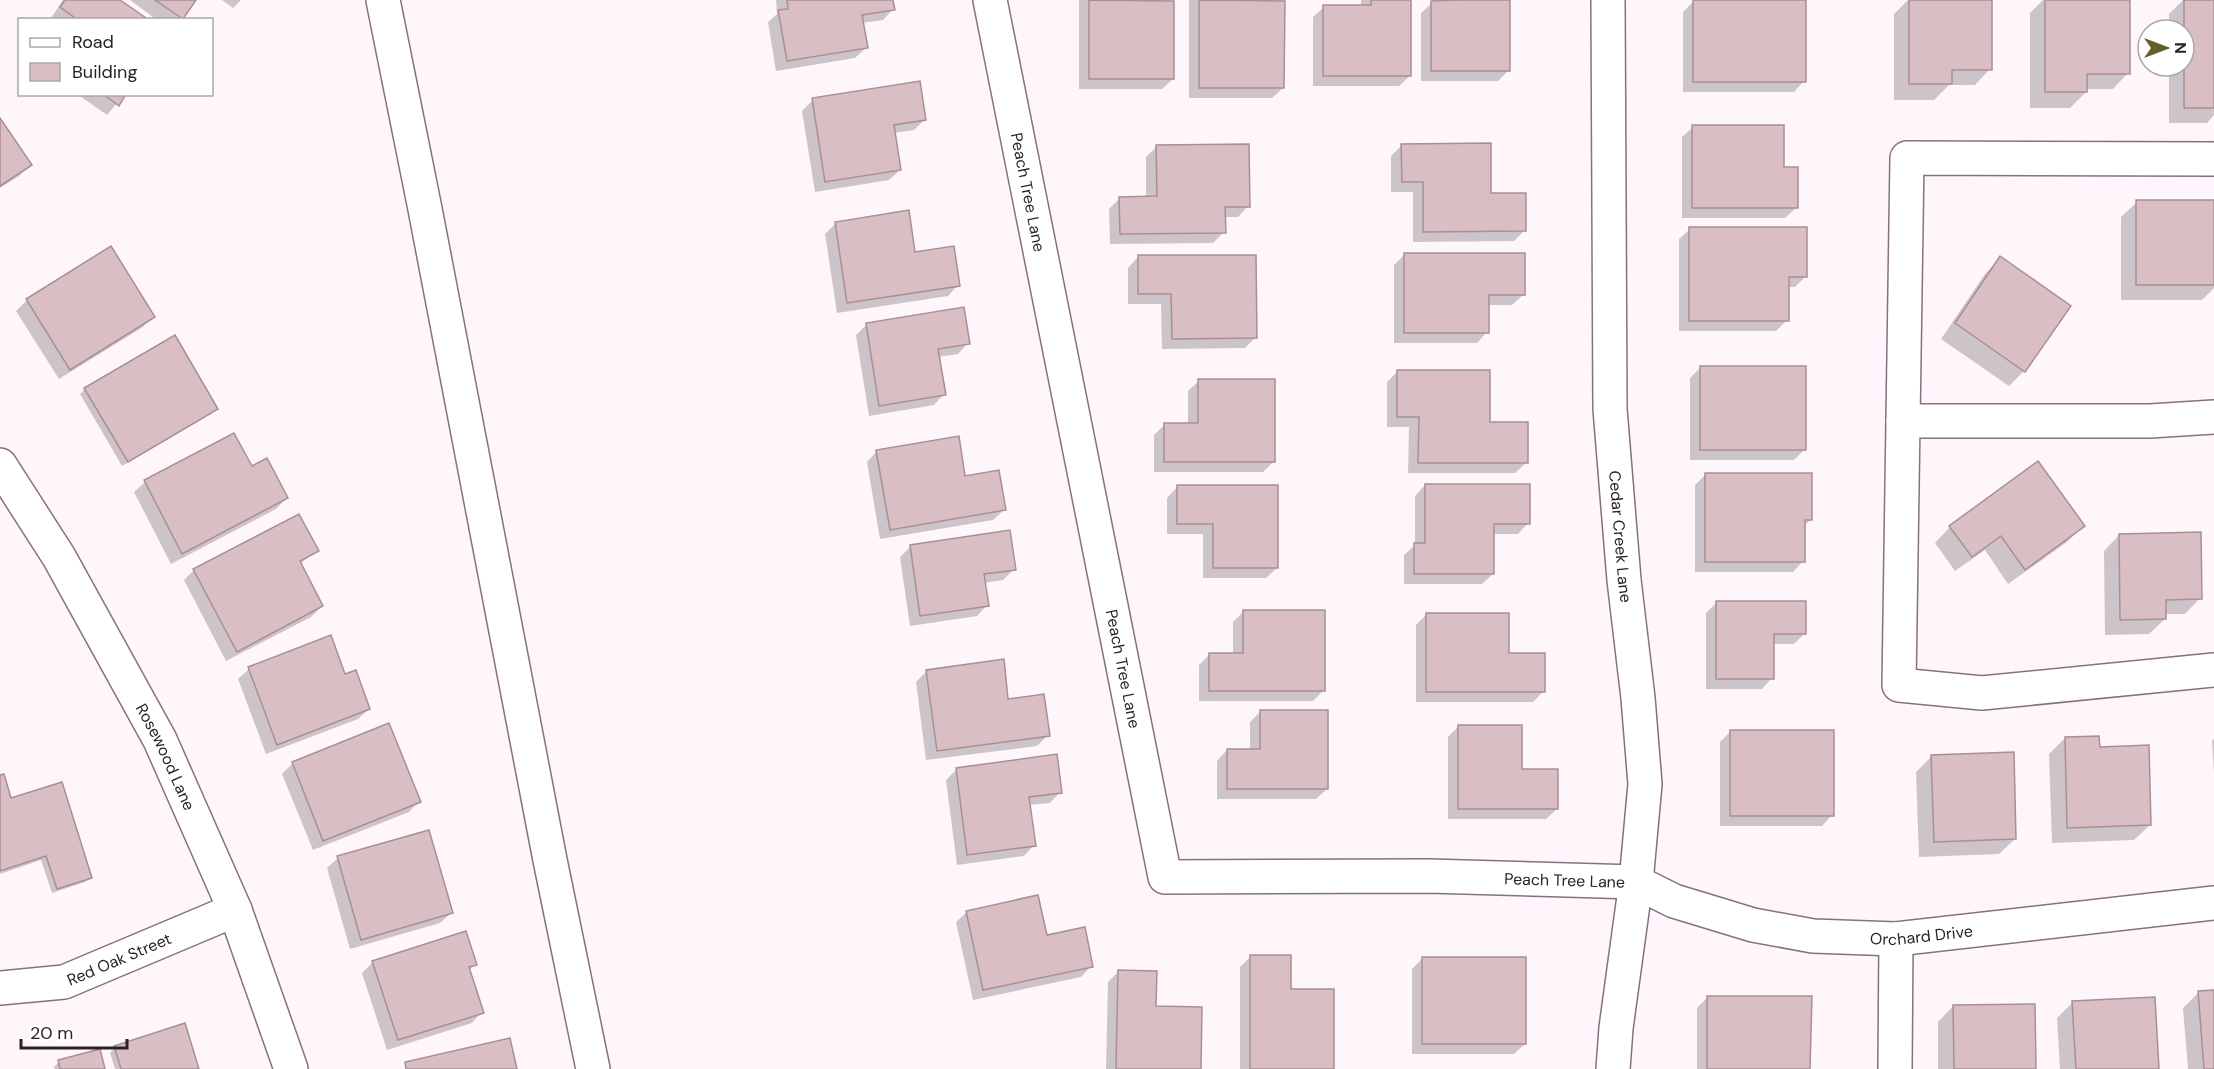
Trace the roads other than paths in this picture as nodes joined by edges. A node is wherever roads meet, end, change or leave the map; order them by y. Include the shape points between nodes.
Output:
1 (383, 0) edge
2 (990, 0) edge
3 (1608, 0) edge
4 (2214, 159) edge
5 (2214, 417) edge
6 (1903, 421) junction
7 (0, 465) edge
8 (2214, 670) edge
9 (1636, 882) junction
10 (2214, 903) edge
11 (236, 910) junction
12 (1896, 939) junction
13 (0, 988) edge
14 (291, 1069) edge
15 (593, 1069) edge
16 (1613, 1069) edge
17 (1895, 1069) edge

1 - 15 street
2 - 9 street, Peach Tree Lane via 1165,878 1428,876
3 - 9 street, Cedar Creek Lane via 1610,409 1645,784
4 - 6 street via 1907,158
5 - 6 street via 2150,421
6 - 8 street via 1899,686 1982,693
7 - 11 street, Rosewood Lane via 59,557 160,740
9 - 12 street, Orchard Drive via 1674,902 1753,925 1813,936
9 - 16 street, Cedar Creek Lane
10 - 12 street, Orchard Drive
11 - 13 street, Red Oak Street via 64,982
11 - 14 street, Rosewood Lane
12 - 17 street

